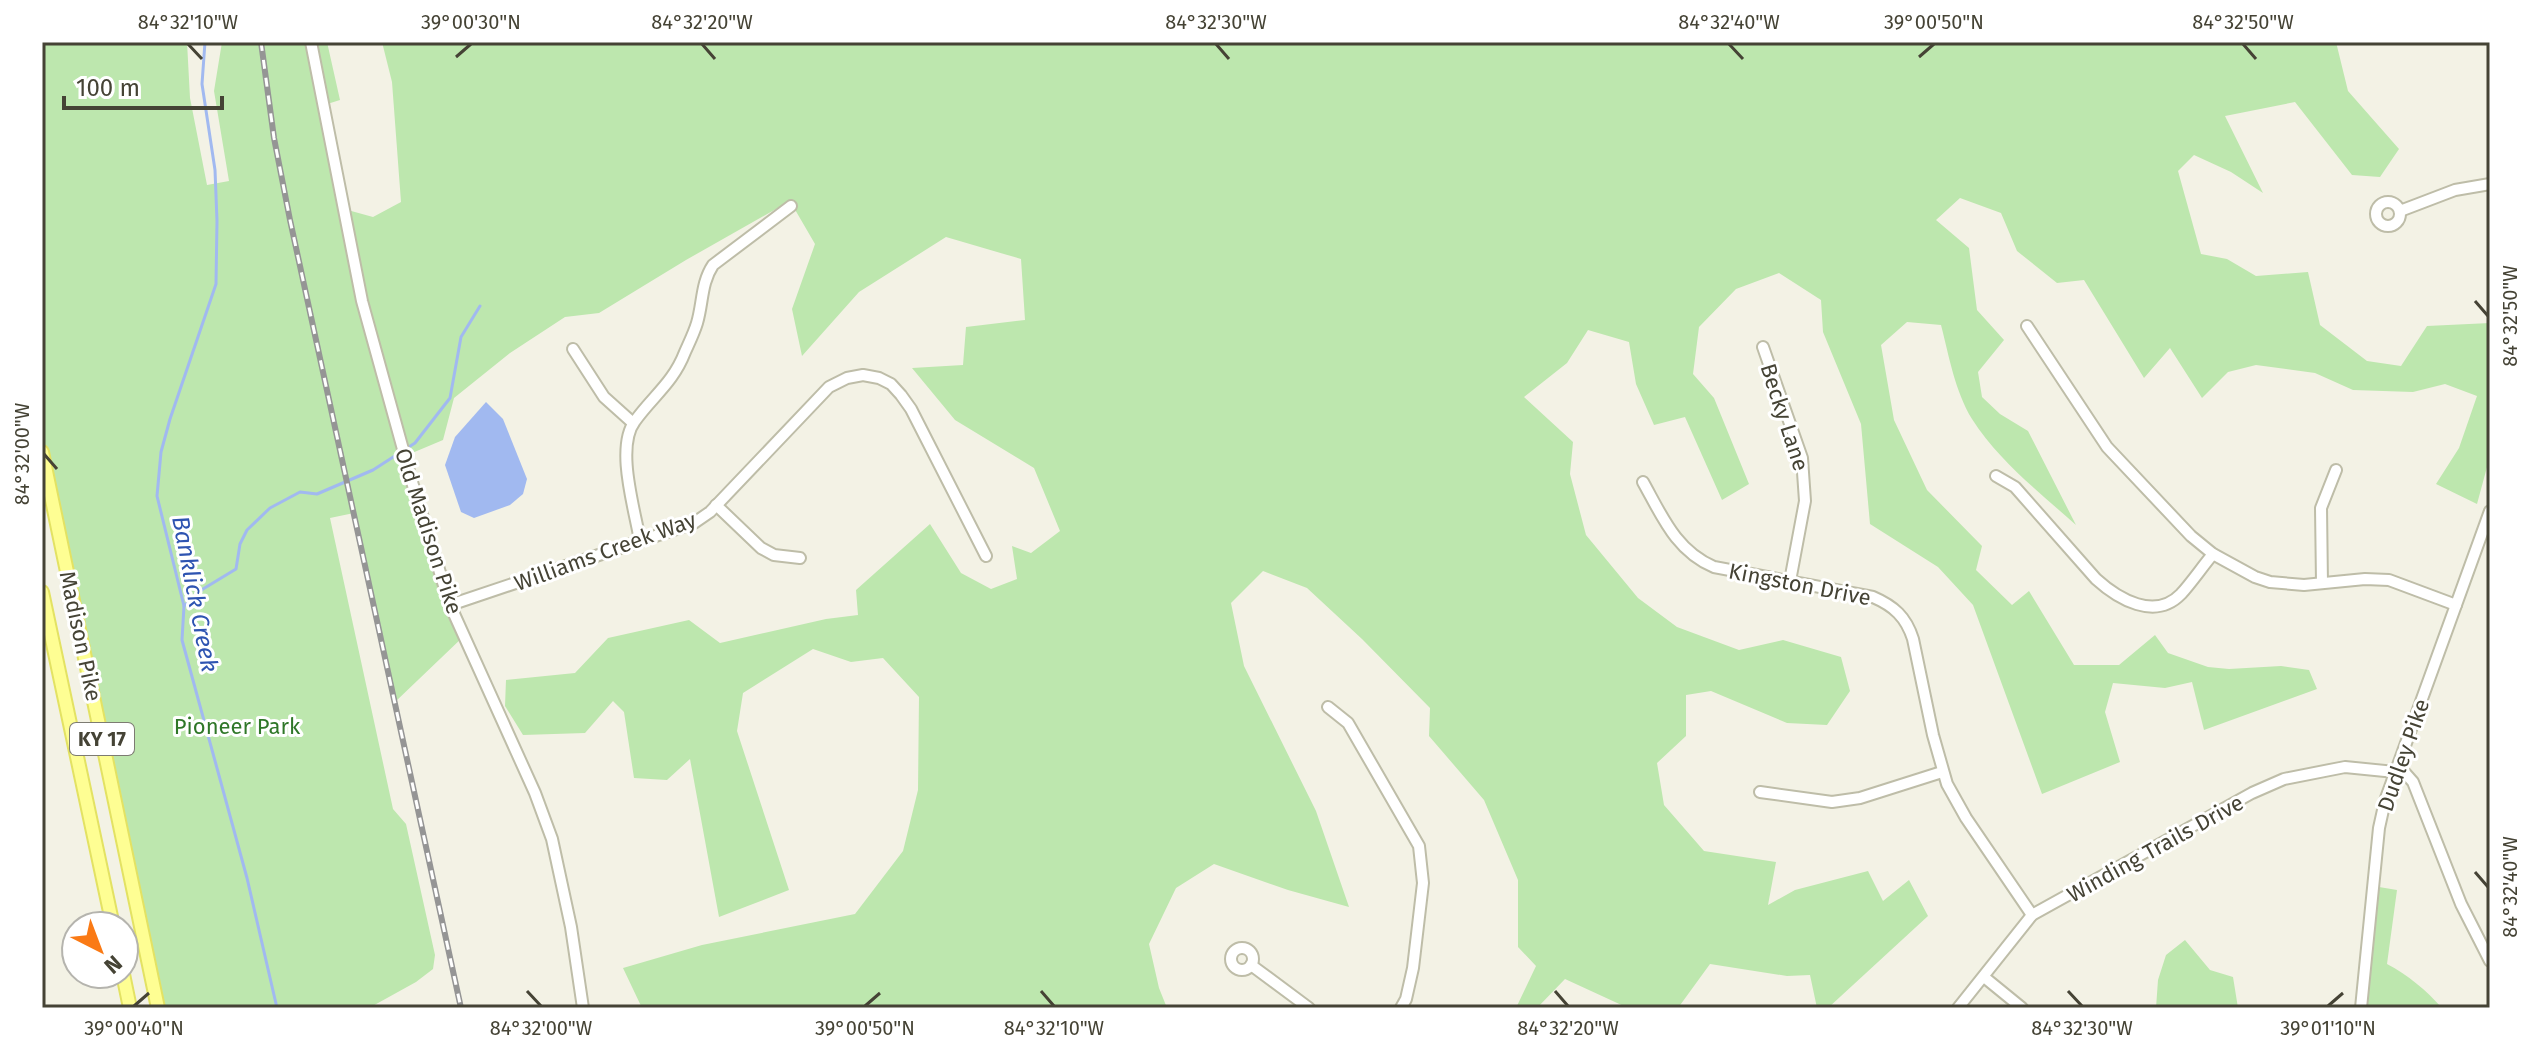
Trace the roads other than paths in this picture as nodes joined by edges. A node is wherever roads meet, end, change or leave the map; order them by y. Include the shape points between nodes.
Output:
1 (311, 42) edge
2 (2490, 184) edge
3 (791, 206) dead end
4 (2400, 211) dead end
5 (2027, 326) dead end
6 (1763, 347) dead end
7 (573, 349) dead end
8 (633, 423) junction
9 (42, 452) edge
10 (2336, 470) dead end
11 (1996, 476) dead end
12 (1643, 482) dead end
13 (716, 505) junction
14 (2490, 511) edge
15 (640, 541) junction
16 (2213, 554) junction
17 (986, 556) dead end
18 (800, 558) dead end
19 (1790, 581) junction
20 (2322, 583) junction
21 (42, 592) edge
22 (450, 605) junction
23 (2456, 605) junction
24 (1328, 707) dead end
25 (1942, 772) junction
26 (2395, 773) junction
27 (1760, 792) dead end
28 (110, 910) edge
29 (2032, 915) junction
30 (2490, 961) edge
31 (1251, 965) dead end
32 (1984, 977) junction
33 (158, 1008) edge
34 (583, 1008) edge
35 (1309, 1008) edge
36 (1401, 1008) edge
37 (1958, 1008) edge
38 (2022, 1008) edge
39 (2361, 1008) edge

1 - 22 street, Old Madison Pike via 362,301
2 - 4 street via 2455,190
3 - 8 street via 713,265 683,357 663,391
5 - 16 street via 2107,447
6 - 19 street, Becky Lane via 1802,458 1806,487
7 - 8 street via 604,397
8 - 15 street via 626,459
9 - 33 main road, Madison Pike / KY 17
10 - 20 street via 2321,508
11 - 16 street via 2015,487 2096,579 2132,603 2172,601
12 - 19 street, Kingston Drive via 1676,540 1695,558 1714,567
13 - 15 street, Williams Creek Way via 694,523
13 - 17 street, Williams Creek Way via 829,387 863,375 879,378 891,384 911,409
13 - 18 street via 761,548
14 - 23 street, Dudley Pike
15 - 22 street, Williams Creek Way
16 - 20 street via 2270,582
19 - 25 street, Kingston Drive via 1873,597 1896,609 1909,625
20 - 23 street via 2389,580
21 - 28 main road, Madison Pike / KY 17
22 - 34 street, Old Madison Pike via 552,839
23 - 26 street, Dudley Pike
24 - 36 street via 1348,723 1419,846 1423,883 1413,968
25 - 27 street via 1832,802
25 - 29 street, Kingston Drive via 1966,818
26 - 29 street, Winding Trails Drive via 2345,767 2284,779
26 - 30 street via 2405,773 2413,782 2461,904
26 - 39 street, Dudley Pike via 2379,828
29 - 32 street, Winding Trails Drive
31 - 35 street
32 - 37 street, Winding Trails Drive
32 - 38 street

